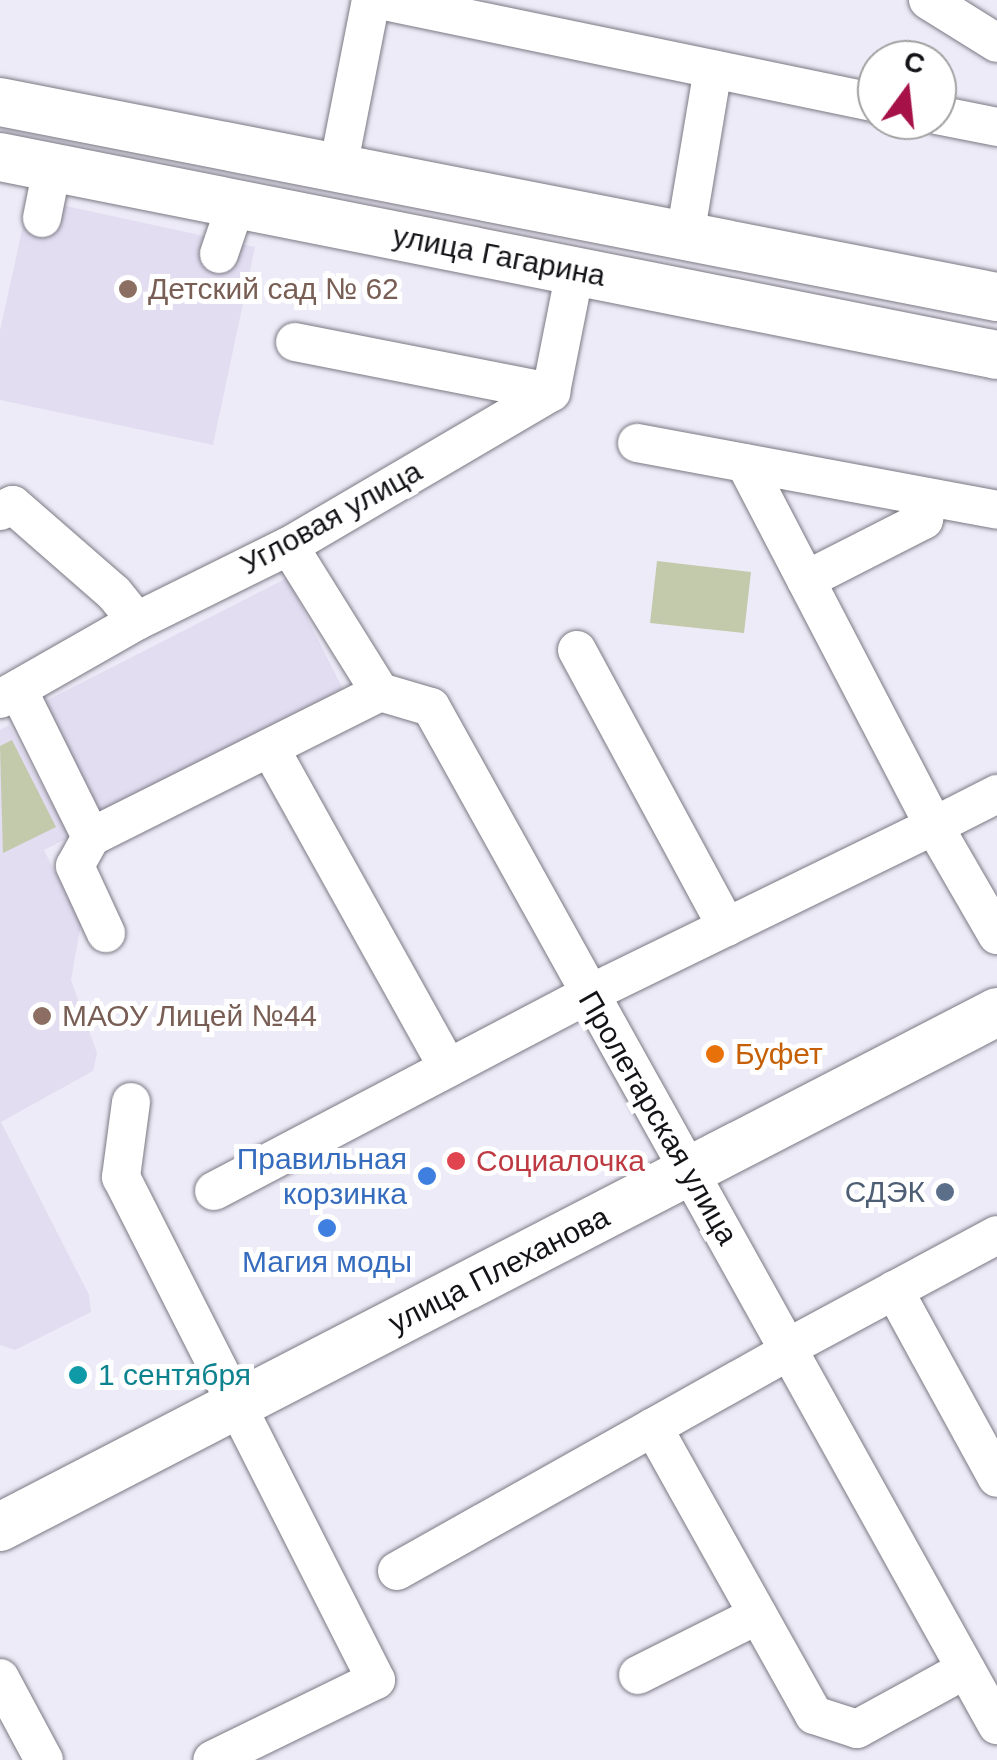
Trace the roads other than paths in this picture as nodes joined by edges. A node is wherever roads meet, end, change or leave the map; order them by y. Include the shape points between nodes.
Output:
1 (371, 0) edge
2 (379, 0) edge
3 (928, 0) edge
4 (997, 43) edge
5 (713, 69) junction
6 (857, 99) edge
7 (0, 102) edge
8 (957, 119) edge
9 (997, 128) edge
10 (0, 158) edge
11 (52, 168) junction
12 (338, 168) junction
13 (236, 204) junction
14 (42, 218) dead end
15 (685, 236) junction
16 (219, 254) dead end
17 (575, 271) junction
18 (997, 297) edge
19 (295, 342) dead end
20 (993, 351) edge
21 (551, 392) junction
22 (637, 443) dead end
23 (745, 463) junction
24 (928, 497) junction
25 (997, 510) edge
26 (0, 511) edge
27 (290, 546) junction
28 (806, 580) junction
29 (137, 620) junction
30 (577, 650) dead end
31 (380, 692) junction
32 (9, 695) edge
33 (270, 748) junction
34 (997, 794) edge
35 (934, 826) junction
36 (91, 837) junction
37 (728, 927) junction
38 (106, 933) dead end
39 (997, 935) edge
40 (588, 995) junction
41 (997, 1012) edge
42 (448, 1068) junction
43 (132, 1102) dead end
44 (688, 1170) junction
45 (214, 1191) dead end
46 (997, 1235) edge
47 (894, 1290) junction
48 (788, 1350) junction
49 (235, 1406) junction
50 (653, 1427) junction
51 (997, 1478) edge
52 (0, 1526) edge
53 (397, 1571) dead end
54 (758, 1615) junction
55 (966, 1669) junction
56 (638, 1675) dead end
57 (0, 1678) edge
58 (997, 1725) edge
59 (44, 1760) edge
60 (212, 1760) edge

1 - 12 street
2 - 5 street
3 - 4 street
5 - 6 street
5 - 15 street
7 - 12 main road, улица Гагарина
8 - 9 street
10 - 11 main road, улица Гагарина
11 - 13 main road, улица Гагарина
11 - 14 street
12 - 15 main road, улица Гагарина
13 - 16 street
13 - 17 main road, улица Гагарина
15 - 18 main road, улица Гагарина
17 - 20 main road, улица Гагарина
17 - 21 street
19 - 21 street
21 - 27 street, Угловая улица
22 - 23 street
23 - 24 street
23 - 28 street
24 - 25 street
24 - 28 street via 924,520
26 - 29 street via 12,504
27 - 29 street, Угловая улица
27 - 31 street
28 - 35 street
29 - 32 street, Угловая улица
30 - 37 street
31 - 33 street
31 - 40 street, Пролетарская улица via 431,707
32 - 36 street
33 - 36 street
33 - 42 street
34 - 35 street
35 - 37 street
35 - 39 street
36 - 38 street via 74,866
37 - 40 street
40 - 42 street
40 - 44 street, Пролетарская улица
41 - 44 main road, улица Плеханова
42 - 45 street
43 - 49 street via 121,1177
44 - 48 street, Пролетарская улица
44 - 49 main road, улица Плеханова
46 - 47 street
47 - 48 street
47 - 51 street
48 - 50 street
48 - 55 street, Пролетарская улица
49 - 52 main road, улица Плеханова
49 - 60 street via 376,1680
50 - 53 street
50 - 54 street
54 - 55 street via 814,1715 857,1729
54 - 56 street
55 - 58 street, Пролетарская улица
57 - 59 street

